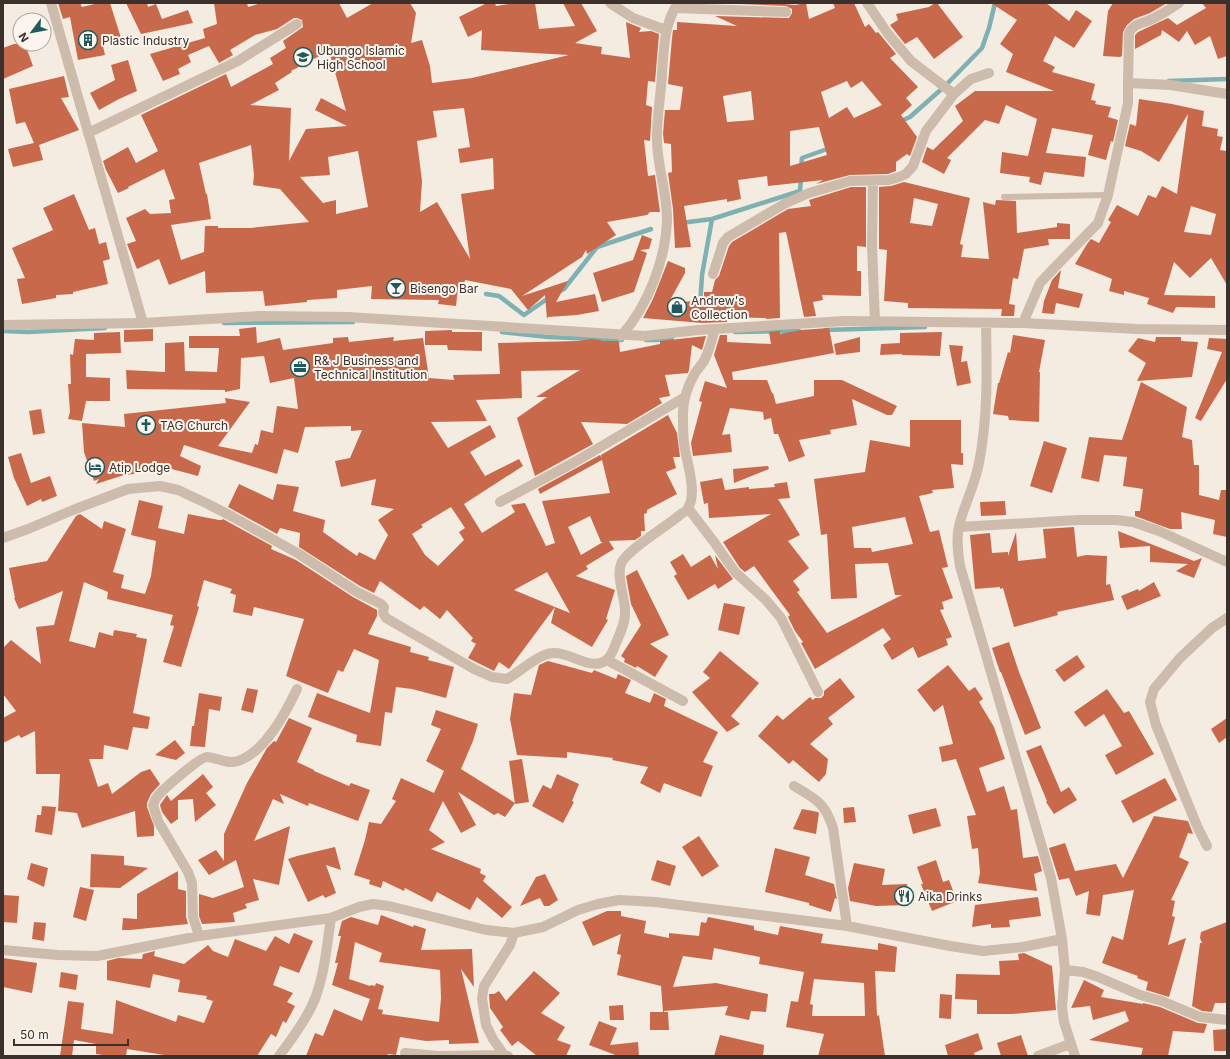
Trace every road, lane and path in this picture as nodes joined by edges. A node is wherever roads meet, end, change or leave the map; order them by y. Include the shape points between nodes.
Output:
1 (51, 3) edge
2 (610, 3) edge
3 (867, 3) edge
4 (1178, 3) edge
5 (677, 5) edge
6 (786, 12) dead end
7 (297, 24) dead end
8 (666, 30) junction
9 (989, 73) dead end
10 (1128, 82) junction
11 (954, 94) junction
12 (1227, 94) edge
13 (88, 133) junction
14 (873, 181) junction
15 (1108, 195) junction
16 (1004, 197) dead end
17 (713, 274) dead end
18 (875, 322) junction
19 (143, 323) junction
20 (986, 323) junction
21 (1023, 323) junction
22 (3, 325) edge
23 (714, 330) junction
24 (1227, 330) edge
25 (621, 336) junction
26 (685, 397) junction
27 (500, 502) dead end
28 (688, 508) junction
29 (959, 527) junction
30 (3, 538) edge
31 (1227, 562) edge
32 (1227, 618) edge
33 (608, 660) junction
34 (297, 689) dead end
35 (818, 692) dead end
36 (683, 701) dead end
37 (794, 786) dead end
38 (1207, 846) dead end
39 (331, 918) junction
40 (847, 926) junction
41 (514, 933) junction
42 (199, 936) junction
43 (1062, 939) junction
44 (3, 950) edge
45 (1065, 970) junction
46 (1227, 1020) edge
47 (1070, 1044) junction
48 (405, 1053) dead end
49 (506, 1055) edge
50 (279, 1056) edge
51 (1038, 1056) edge
52 (1075, 1056) edge

1 - 13 street
2 - 8 street via 633,18
3 - 11 street via 888,34 911,61
4 - 10 street via 1131,29
5 - 6 street
5 - 8 street
7 - 13 street via 238,61
8 - 25 street via 657,142 667,218 663,254 639,311
9 - 11 street via 971,79
10 - 12 street via 1171,84
10 - 15 street via 1128,104
11 - 14 street via 926,131 913,166 906,174
13 - 19 street
14 - 17 street via 838,184 786,203 728,237 723,243
14 - 18 street
15 - 16 lane
15 - 21 street via 1098,223 1040,283
18 - 20 street
18 - 23 street via 844,321
19 - 22 street
19 - 25 street via 260,316 348,317
20 - 21 street
20 - 29 street via 983,437 979,464
21 - 24 street via 1137,329
23 - 25 street
23 - 26 street via 710,348 688,386
26 - 27 street via 573,463
26 - 28 street via 682,418 684,444 692,479
28 - 33 street via 630,552 621,563 620,574 626,613
28 - 35 street via 734,572 757,591 781,618
29 - 31 street via 1078,520 1133,522
29 - 43 street via 960,566 1051,878
30 - 33 street via 128,489 160,486 178,490 208,504 293,550 356,592 380,604 384,607 383,613 386,618 492,677 507,679 552,652 562,653 582,662
32 - 38 street via 1197,640 1172,667 1154,688 1150,702 1156,725
33 - 36 street
34 - 42 street via 283,718 261,746 237,762 207,757 199,761 157,796 153,805 158,821 192,883 193,917
37 - 40 street via 813,798 829,814
39 - 41 street via 373,904 486,930
39 - 42 street
39 - 50 street via 322,976 315,997 309,1012
40 - 41 street via 655,902 619,900 578,910 543,928
40 - 43 street via 983,951 1023,947
41 - 49 street via 510,945 484,986 482,998 486,1025
42 - 44 street via 97,956 58,956
43 - 45 street
45 - 46 street via 1098,977 1200,1017
45 - 47 street via 1062,1007
47 - 51 street
47 - 52 street
48 - 49 street via 438,1056

